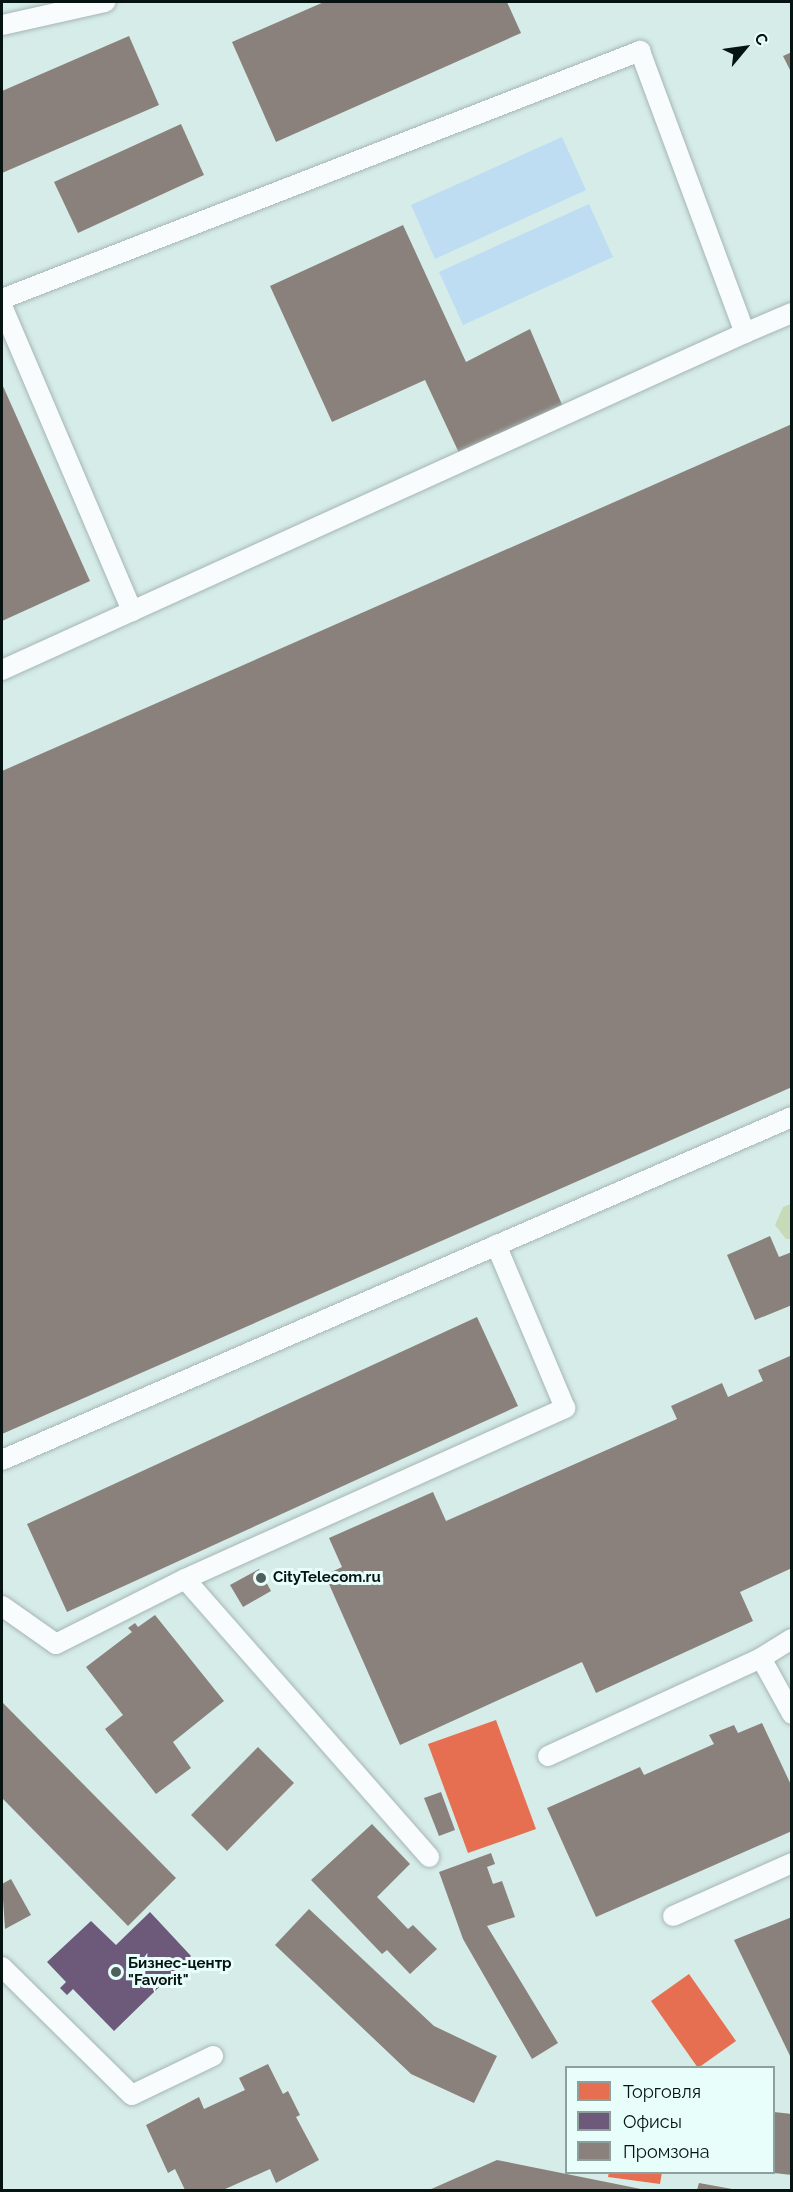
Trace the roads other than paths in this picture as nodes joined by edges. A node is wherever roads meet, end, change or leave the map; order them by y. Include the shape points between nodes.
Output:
1 (105, 2) edge
2 (2, 25) edge
3 (2, 299) edge
4 (2, 306) edge
5 (792, 313) edge
6 (744, 333) junction
7 (132, 611) junction
8 (2, 670) edge
9 (792, 1117) edge
10 (496, 1245) junction
11 (2, 1460) edge
12 (185, 1579) junction
13 (2, 1606) edge
14 (792, 1639) edge
15 (761, 1658) junction
16 (792, 1714) edge
17 (548, 1756) dead end
18 (429, 1857) dead end
19 (792, 1863) edge
20 (673, 1916) dead end
21 (2, 1967) edge
22 (213, 2056) dead end

1 - 2 lane
3 - 6 lane via 640,51
4 - 7 lane
5 - 6 lane
6 - 7 lane
7 - 8 lane
9 - 10 lane
10 - 11 lane
10 - 12 lane via 565,1408
12 - 13 lane via 56,1644
12 - 18 lane
14 - 15 lane
15 - 16 lane
15 - 17 lane
19 - 20 lane
21 - 22 lane via 132,2095

